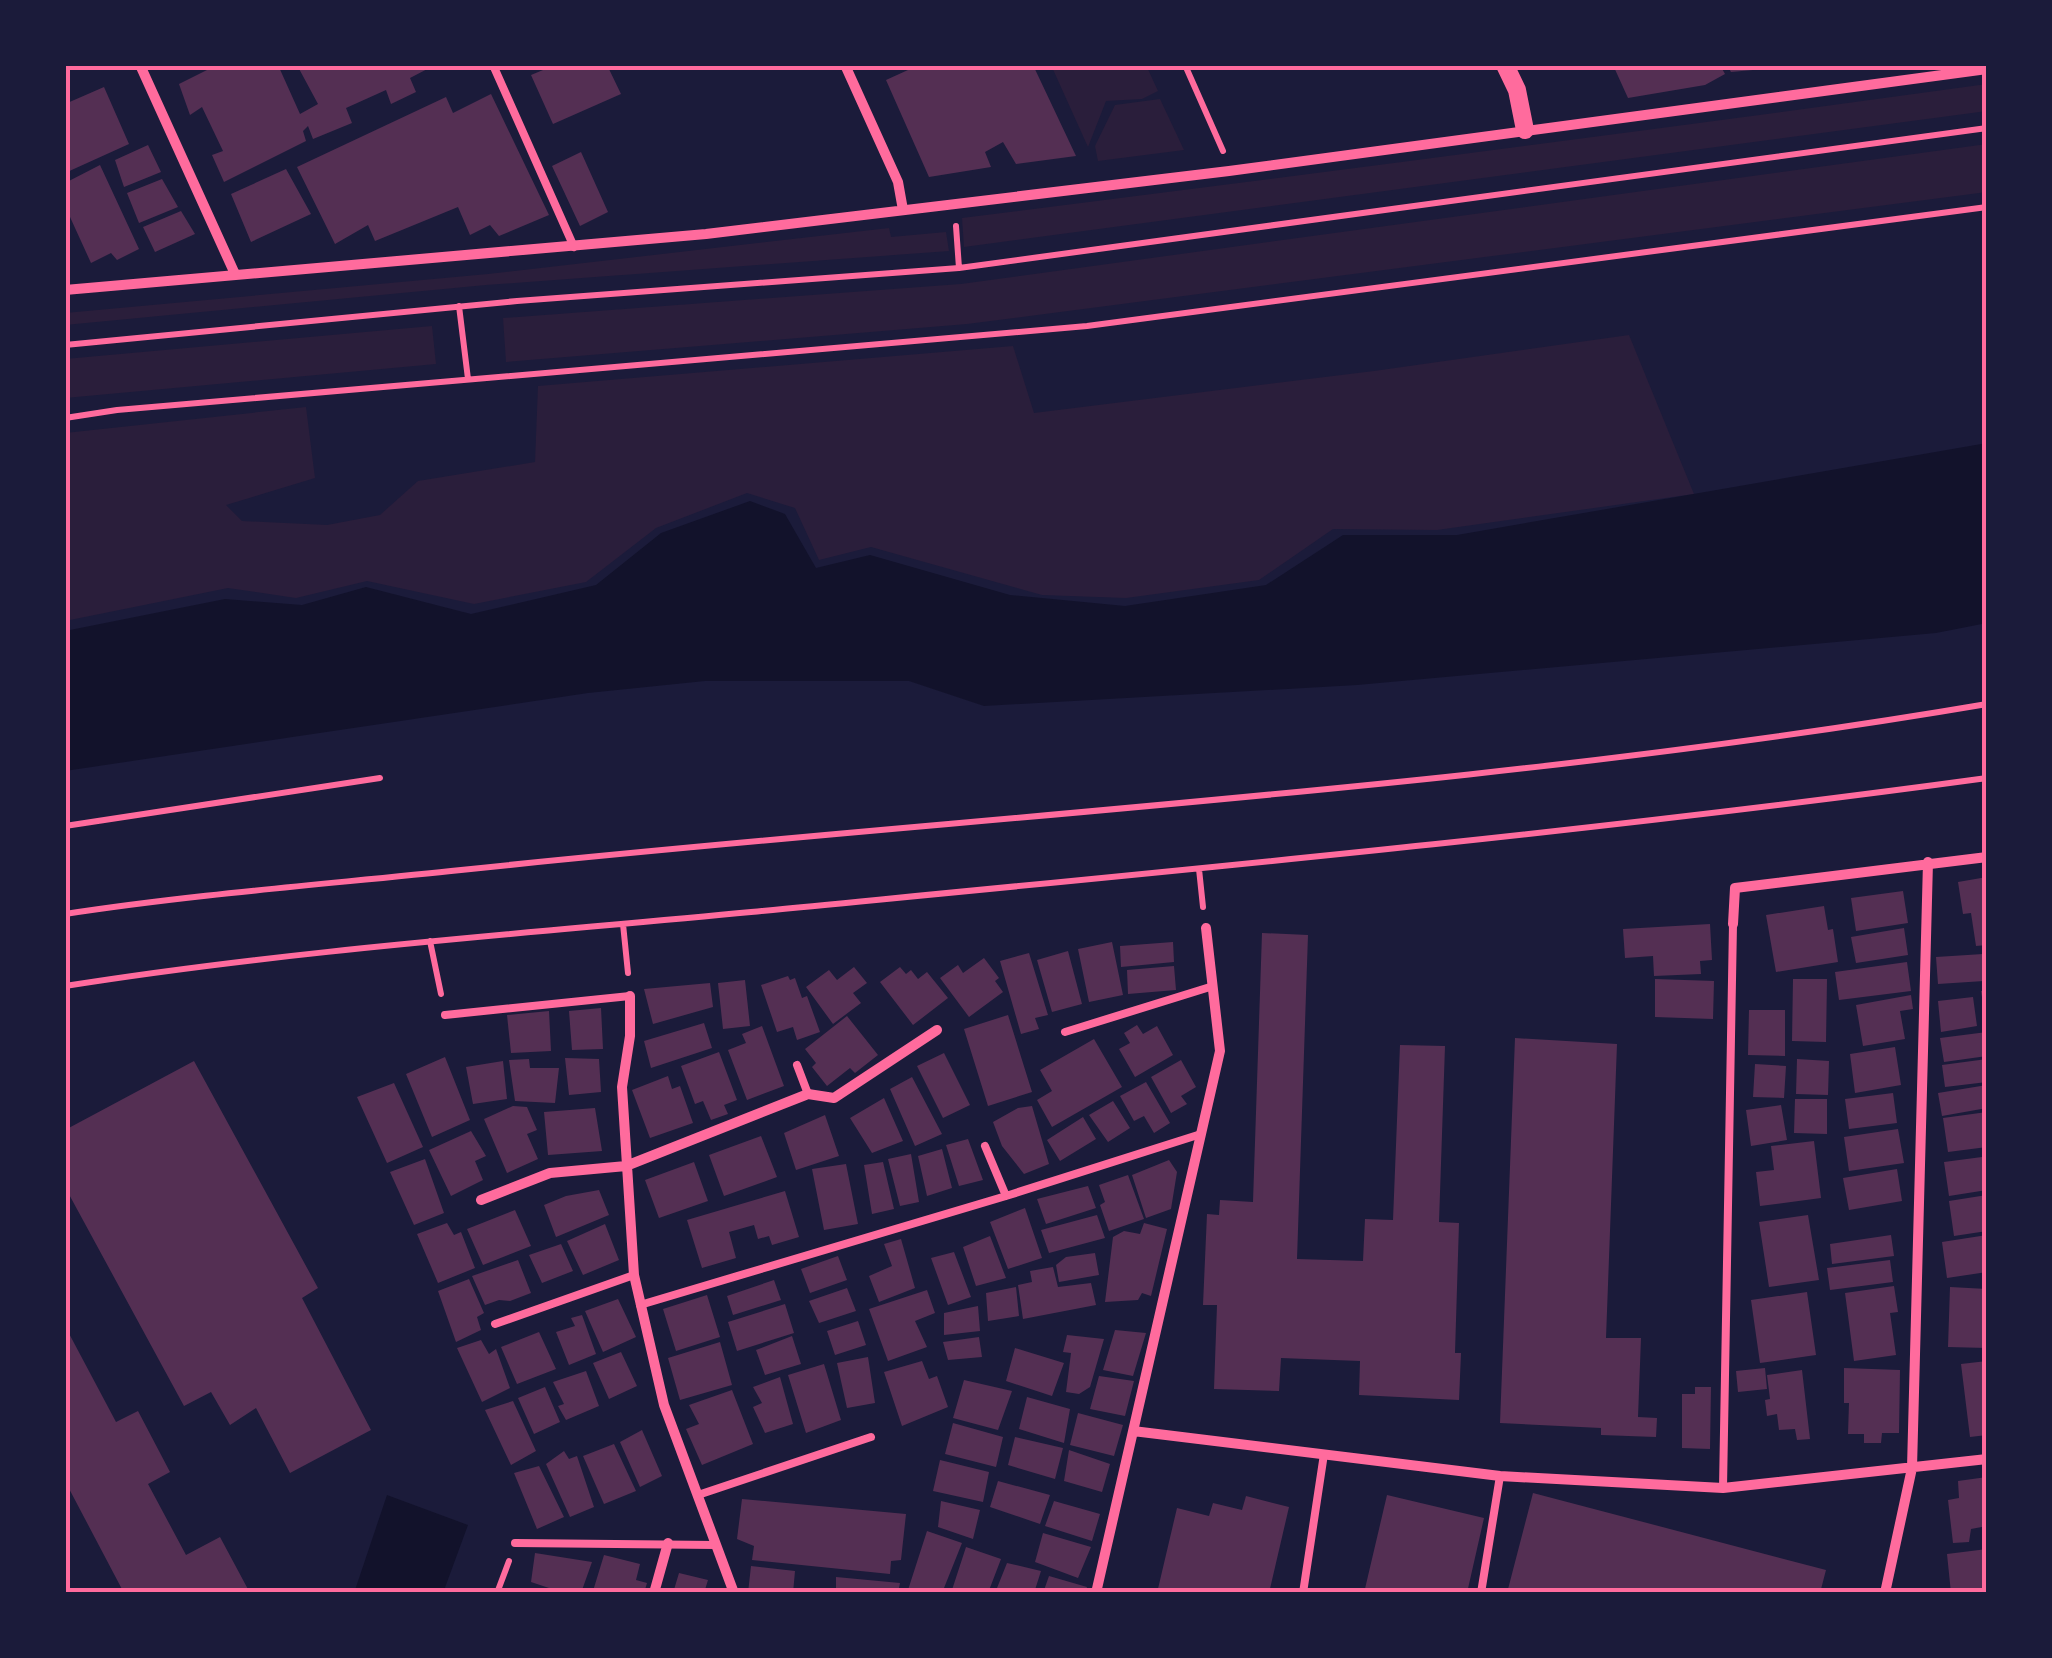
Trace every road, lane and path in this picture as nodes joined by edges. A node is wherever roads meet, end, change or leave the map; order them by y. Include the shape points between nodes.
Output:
1 (140, 65) edge
2 (492, 65) edge
3 (845, 65) edge
4 (1185, 65) edge
5 (1505, 65) edge
6 (1987, 69) edge
7 (1987, 128) edge
8 (1525, 130) junction
9 (1229, 171) junction
10 (1987, 207) edge
11 (903, 210) junction
12 (574, 246) junction
13 (958, 252) dead end
14 (959, 268) junction
15 (235, 274) junction
16 (65, 290) edge
17 (459, 306) junction
18 (65, 344) edge
19 (468, 379) junction
20 (65, 418) edge
21 (1987, 704) edge
22 (380, 778) dead end
23 (1987, 778) edge
24 (65, 826) edge
25 (1987, 857) edge
26 (1928, 862) junction
27 (1199, 869) junction
28 (65, 914) edge
29 (623, 924) junction
30 (1733, 924) joint
31 (1206, 928) joint
32 (430, 942) junction
33 (65, 986) edge
34 (1210, 987) junction
35 (630, 996) junction
36 (445, 1015) joint
37 (938, 1030) dead end
38 (1065, 1032) dead end
39 (797, 1065) dead end
40 (808, 1094) junction
41 (1202, 1134) junction
42 (985, 1146) dead end
43 (626, 1166) junction
44 (1006, 1196) junction
45 (480, 1200) dead end
46 (634, 1275) junction
47 (640, 1305) junction
48 (495, 1324) dead end
49 (1133, 1431) junction
50 (871, 1437) dead end
51 (1324, 1454) junction
52 (1987, 1459) edge
53 (1912, 1468) junction
54 (1500, 1476) junction
55 (1723, 1488) junction
56 (698, 1495) junction
57 (515, 1543) dead end
58 (668, 1543) junction
59 (716, 1545) junction
60 (654, 1593) edge
61 (734, 1593) edge
62 (1096, 1593) edge
63 (1303, 1593) edge
64 (1481, 1593) edge
65 (1885, 1593) edge

1 - 15 street
2 - 12 lane
3 - 11 street via 898,182
4 - 9 path
5 - 8 street
6 - 8 street
7 - 14 path
8 - 9 street
9 - 11 street
10 - 19 path via 1087,326
11 - 12 street
12 - 15 street
13 - 14 path
14 - 17 path
15 - 16 street
17 - 18 path
17 - 19 path
19 - 20 path
21 - 28 path via 1406,781
22 - 24 path
23 - 27 path
25 - 26 street
26 - 30 street via 1735,888
26 - 53 street
27 - 29 path
27 - 31 path
29 - 32 path
29 - 35 path
30 - 55 lane
31 - 34 street
32 - 33 path
32 - 36 path
34 - 38 lane
34 - 41 street via 1220,1051
35 - 36 lane
35 - 43 street via 622,1087
37 - 40 street via 834,1098
39 - 40 lane
40 - 43 street
41 - 44 lane
41 - 49 street
42 - 44 lane
43 - 45 street via 550,1173
43 - 46 street
44 - 47 lane
46 - 47 street
46 - 48 lane
47 - 56 street via 664,1405
49 - 51 street
49 - 62 street
50 - 56 lane
51 - 54 street
51 - 63 lane
52 - 53 street
53 - 55 street
53 - 65 street
54 - 55 street
54 - 64 lane
56 - 59 street
57 - 58 lane
58 - 59 lane
58 - 60 street
59 - 61 street

